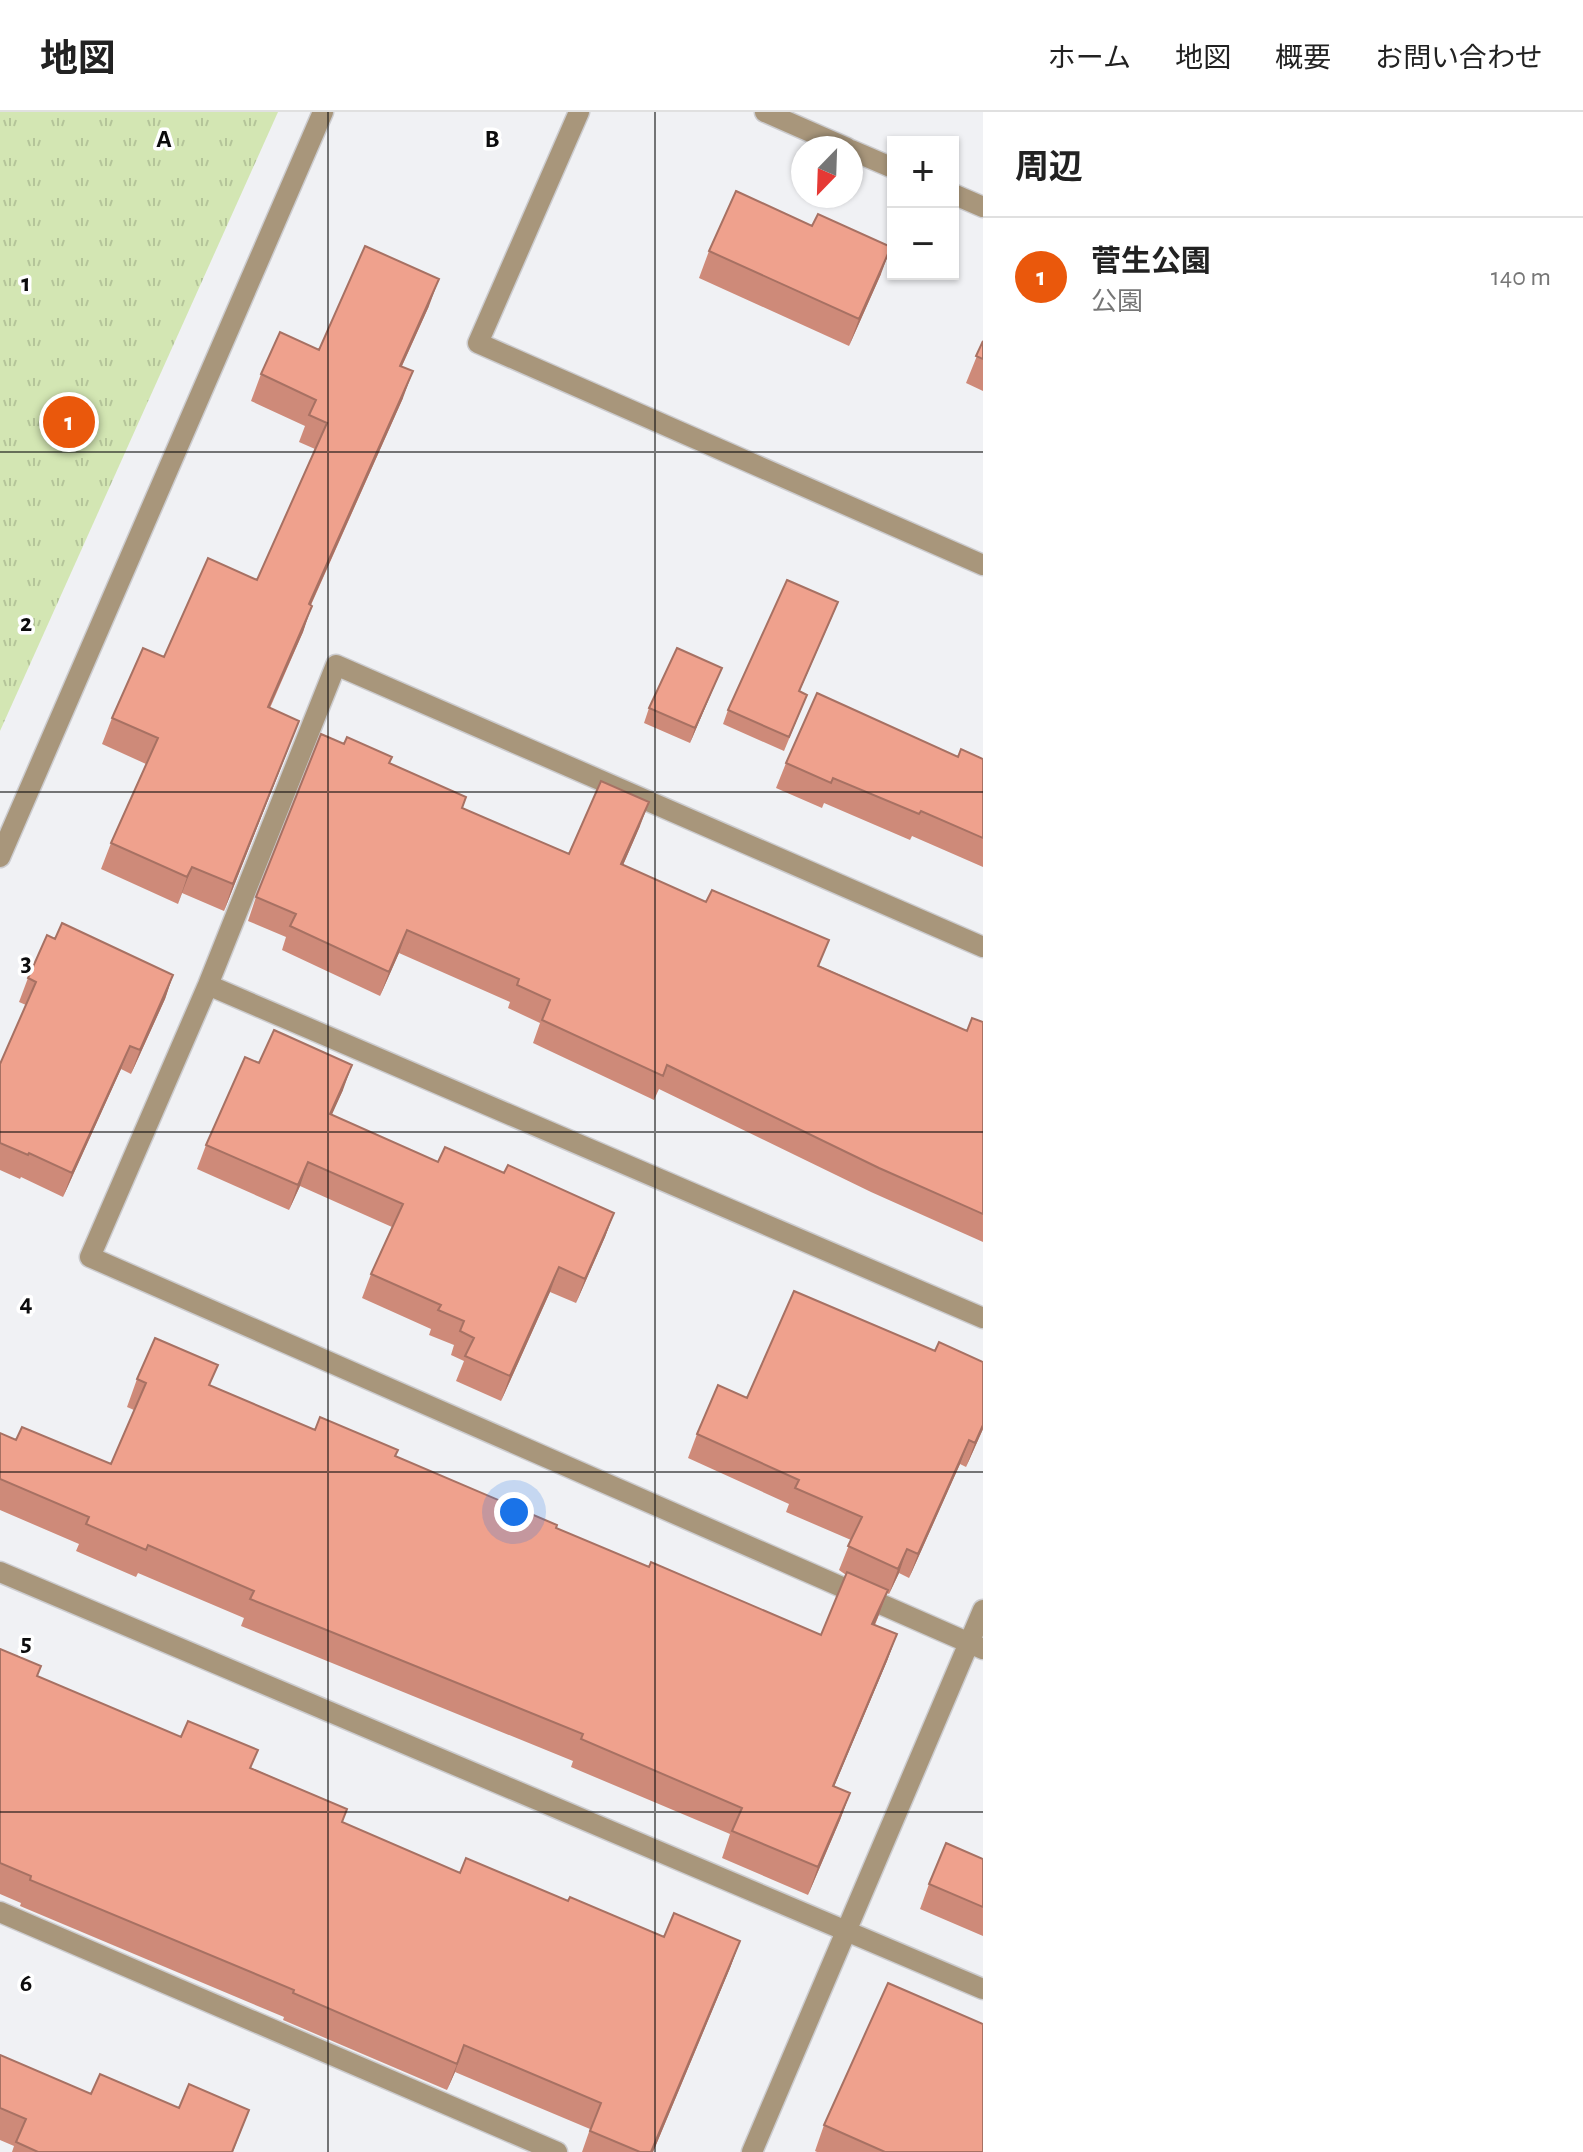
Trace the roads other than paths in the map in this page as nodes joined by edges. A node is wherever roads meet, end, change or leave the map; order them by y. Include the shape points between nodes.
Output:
1 (323, 112) edge
2 (579, 112) edge
3 (765, 112) edge
4 (819, 136) edge
5 (863, 155) edge
6 (887, 165) edge
7 (959, 197) edge
8 (983, 207) edge
9 (983, 565) edge
10 (0, 857) edge
11 (983, 947) edge
12 (208, 985) junction
13 (983, 1318) edge
14 (0, 1572) edge
15 (983, 1610) edge
16 (976, 1646) edge
17 (0, 1912) edge
18 (845, 1929) junction
19 (983, 1989) edge
20 (557, 2152) edge
21 (752, 2152) edge

1 - 10 street
2 - 9 street via 478,343
3 - 4 street
5 - 6 street
7 - 8 street
11 - 12 street via 336,665
12 - 13 street
12 - 16 street via 90,1257
14 - 18 street
15 - 16 street
16 - 18 street
17 - 20 street
18 - 19 street
18 - 21 street

